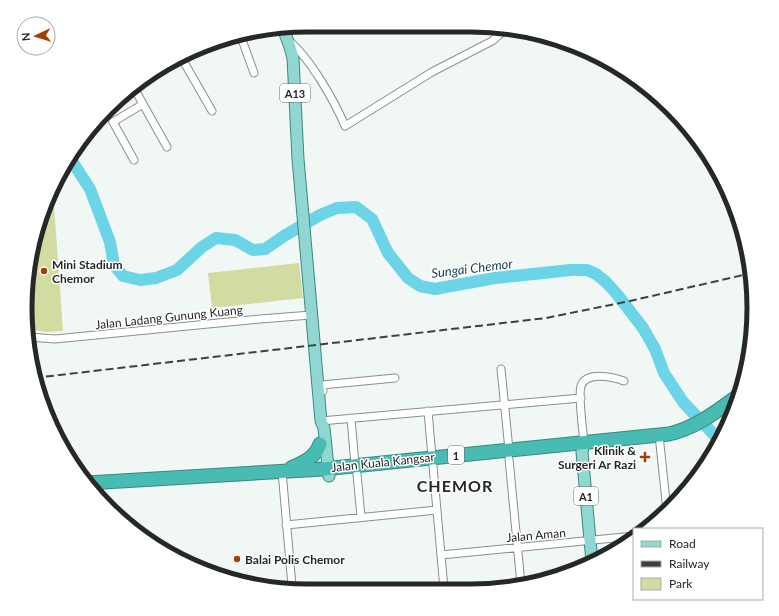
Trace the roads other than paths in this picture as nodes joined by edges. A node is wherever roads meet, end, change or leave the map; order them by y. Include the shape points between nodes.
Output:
1 (286, 33) edge
2 (278, 34) edge
3 (500, 34) edge
4 (242, 40) edge
5 (288, 40) junction
6 (184, 61) edge
7 (254, 73) dead end
8 (136, 92) edge
9 (143, 104) junction
10 (212, 110) dead end
11 (167, 147) dead end
12 (298, 159) junction
13 (134, 160) dead end
14 (311, 315) junction
15 (34, 338) edge
16 (501, 369) dead end
17 (395, 378) dead end
18 (624, 381) dead end
19 (581, 398) junction
20 (730, 403) edge
21 (504, 404) junction
22 (428, 411) junction
23 (727, 411) edge
24 (716, 416) junction
25 (351, 418) junction
26 (323, 421) junction
27 (659, 439) junction
28 (320, 444) junction
29 (584, 449) junction
30 (509, 454) junction
31 (432, 462) junction
32 (356, 470) junction
33 (326, 472) junction
34 (283, 474) junction
35 (98, 488) edge
36 (666, 503) edge
37 (437, 510) junction
38 (361, 517) junction
39 (286, 525) junction
40 (624, 537) edge
41 (592, 540) junction
42 (518, 548) junction
43 (441, 555) junction
44 (595, 555) edge
45 (592, 556) edge
46 (521, 580) edge
47 (292, 583) edge
48 (444, 584) edge

1 - 5 main road, A13
2 - 12 main road, A13 via 283,48
3 - 5 street via 345,126 316,75 298,49
4 - 7 street
5 - 12 main road, A13 via 292,58
6 - 10 street
8 - 9 street
9 - 11 street
9 - 13 street via 113,122
12 - 14 main road, A13
14 - 15 street, Jalan Ladang Gunung Kuang via 55,339
14 - 26 main road, A13
16 - 21 street
17 - 26 street via 322,385
18 - 19 street via 609,376 593,377 581,386
19 - 21 street
19 - 29 street
20 - 24 highway, Jalan Kuala Kangsar / 1
21 - 22 street
21 - 30 street
22 - 25 street
22 - 31 street
23 - 24 highway, Jalan Kuala Kangsar / 1
24 - 27 highway, Jalan Kuala Kangsar / 1 via 693,430 676,432
25 - 26 street
25 - 32 street
26 - 28 main road via 319,428
26 - 33 main road
27 - 29 highway, Jalan Kuala Kangsar / 1
27 - 36 street
28 - 33 main road
28 - 34 highway via 318,450 306,461
29 - 30 highway, Jalan Kuala Kangsar / 1
29 - 41 main road, A1
30 - 31 highway, Jalan Kuala Kangsar / 1
30 - 42 street
31 - 32 highway, Jalan Kuala Kangsar / 1
31 - 37 street
32 - 33 highway, Jalan Kuala Kangsar / 1
32 - 38 street
33 - 34 highway, Jalan Kuala Kangsar / 1
34 - 35 highway, Jalan Kuala Kangsar / 1
34 - 39 street
37 - 38 street
37 - 43 street
38 - 39 street
39 - 47 street
40 - 41 street, Jalan Aman
41 - 42 street, Jalan Aman
41 - 44 main road, A1
41 - 45 main road, A1
42 - 43 street, Jalan Aman
42 - 46 street
43 - 48 street

